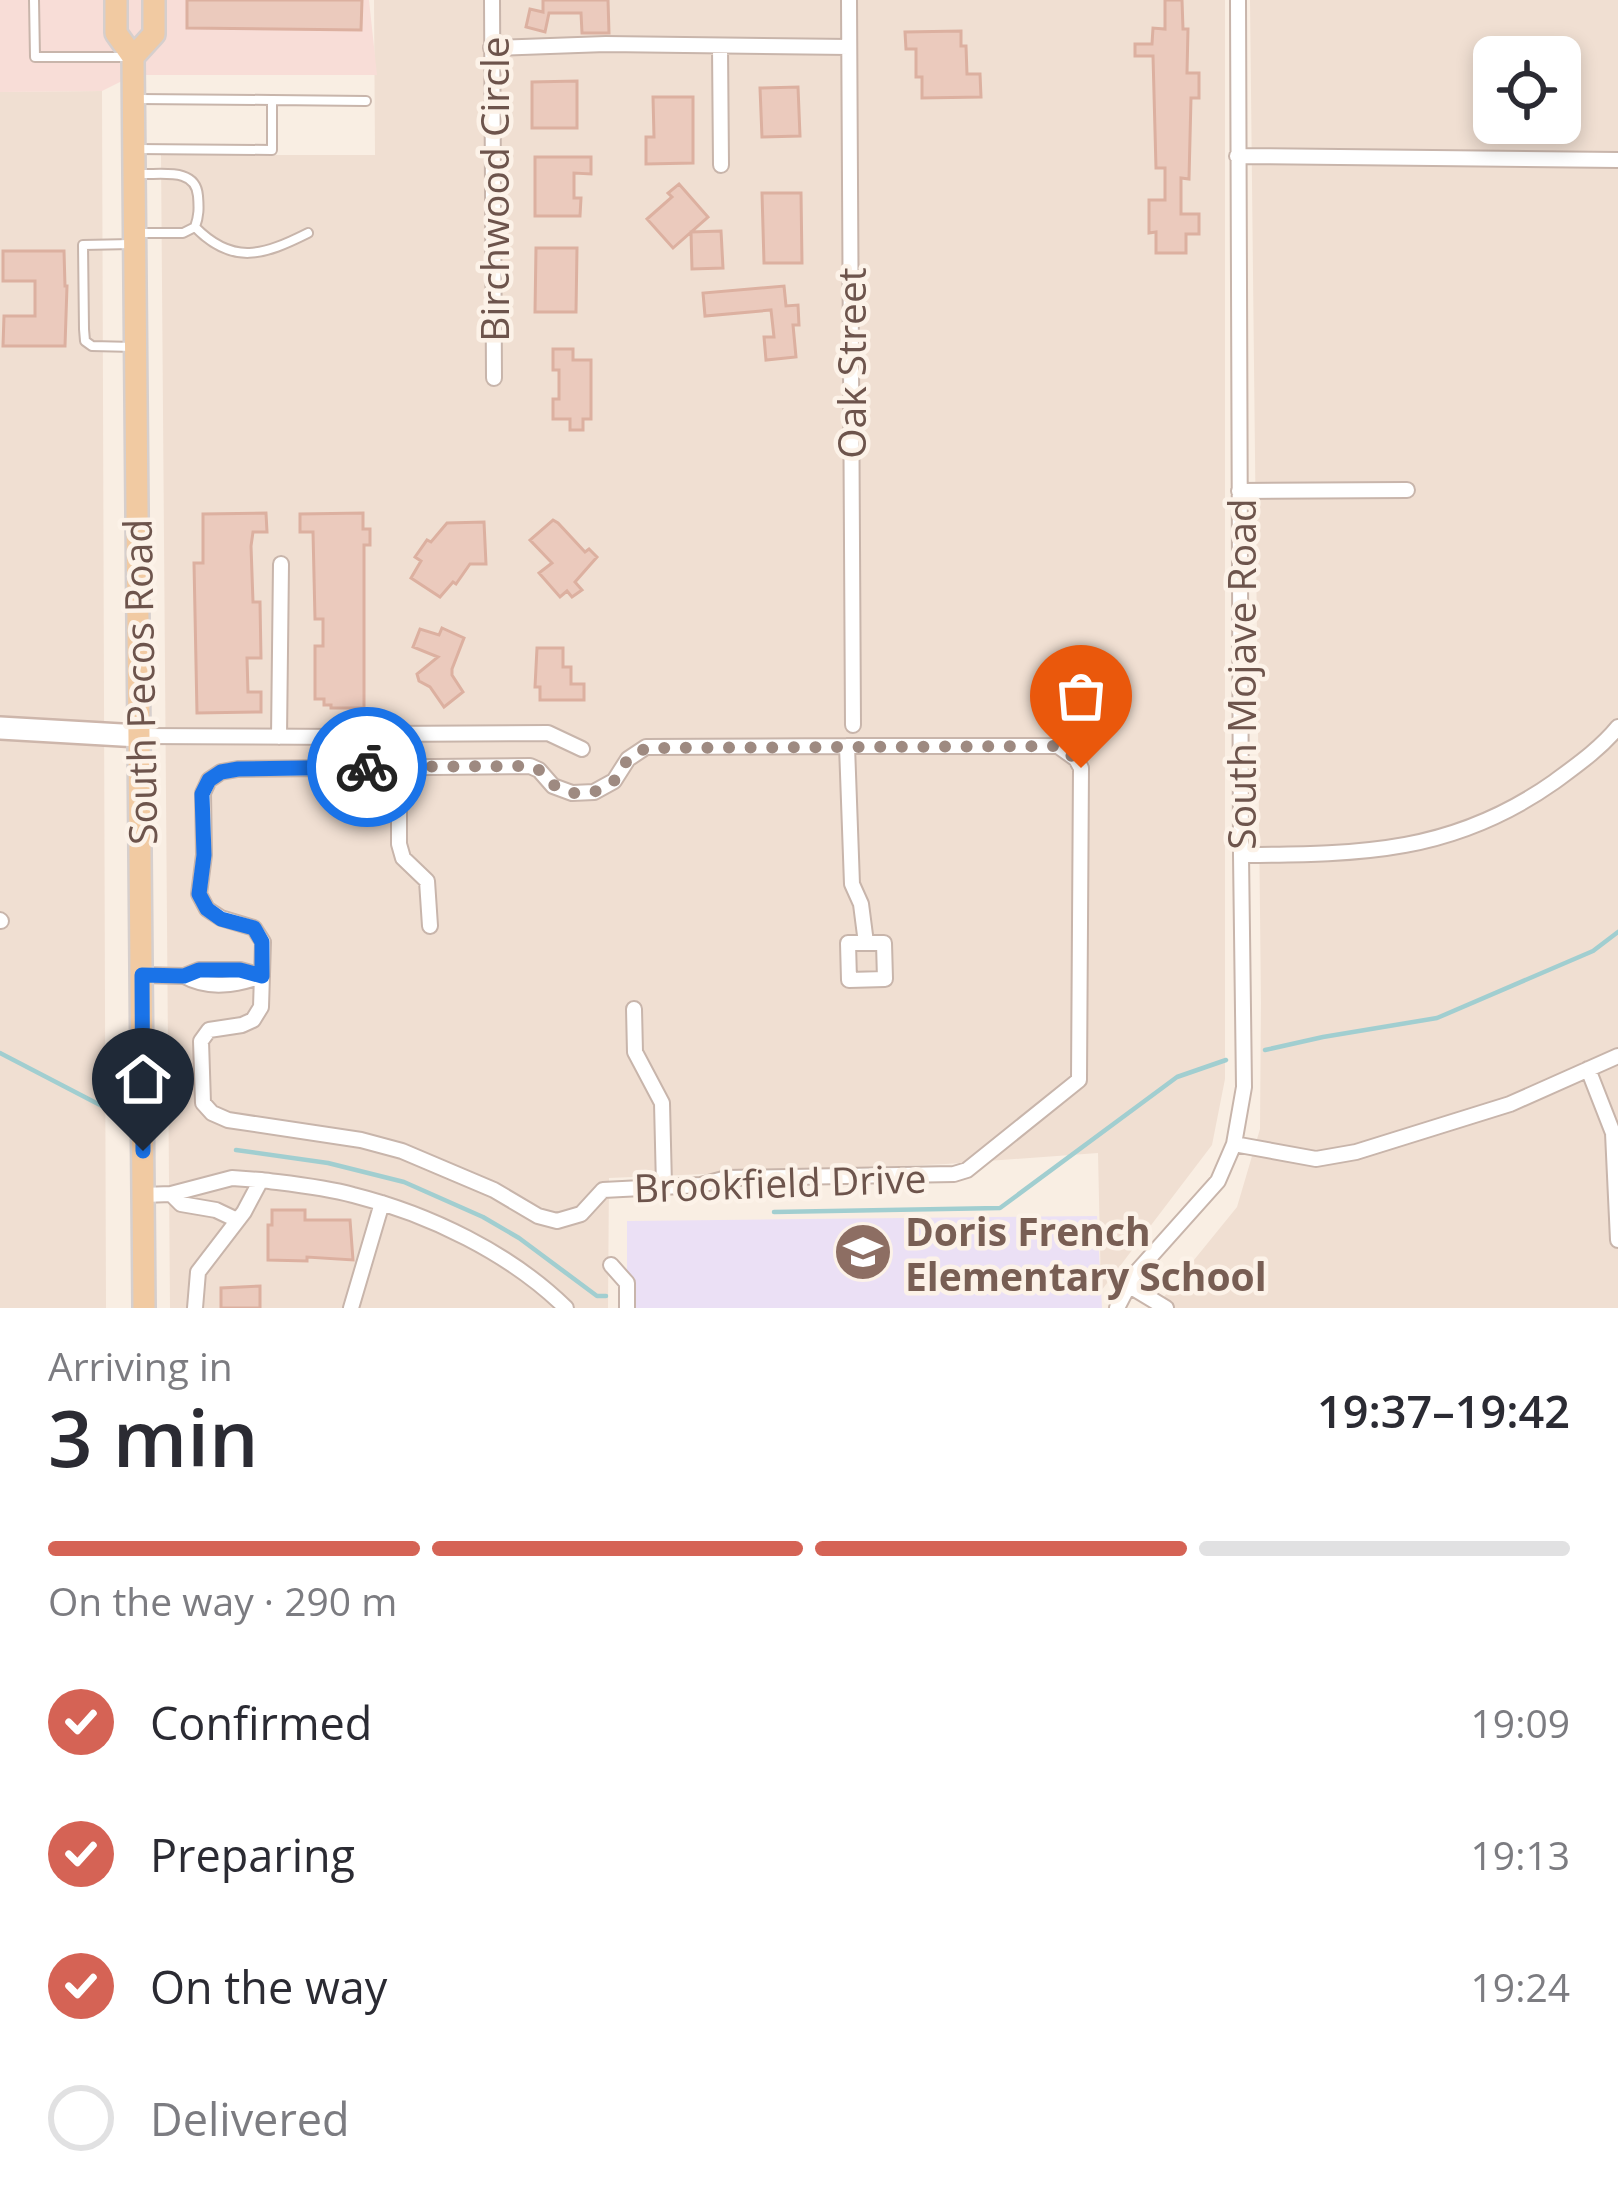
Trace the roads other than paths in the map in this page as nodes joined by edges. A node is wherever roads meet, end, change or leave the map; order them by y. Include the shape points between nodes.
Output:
1 (34, 0) edge
2 (116, 0) edge
3 (154, 0) edge
4 (492, 0) edge
5 (849, 0) edge
6 (1238, 0) edge
7 (720, 47) junction
8 (849, 47) junction
9 (491, 48) junction
10 (133, 57) junction
11 (134, 98) junction
12 (272, 100) junction
13 (366, 101) dead end
14 (134, 149) junction
15 (1238, 156) junction
16 (1618, 160) edge
17 (721, 165) dead end
18 (134, 174) junction
19 (195, 227) junction
20 (308, 233) dead end
21 (135, 238) junction
22 (136, 346) junction
23 (494, 378) dead end
24 (1407, 490) dead end
25 (1239, 491) junction
26 (281, 564) dead end
27 (853, 725) dead end
28 (1618, 727) edge
29 (0, 728) edge
30 (139, 736) junction
31 (279, 737) junction
32 (847, 746) junction
33 (582, 748) dead end
34 (399, 766) junction
35 (1241, 855) junction
36 (430, 926) dead end
37 (866, 943) dead end
38 (142, 975) junction
39 (262, 976) junction
40 (634, 1009) dead end
41 (1618, 1056) edge
42 (1588, 1069) junction
43 (1234, 1144) junction
44 (220, 1180) junction
45 (261, 1180) junction
46 (664, 1186) junction
47 (171, 1193) junction
48 (143, 1196) junction
49 (382, 1203) junction
50 (216, 1210) junction
51 (237, 1220) junction
52 (1618, 1240) edge
53 (611, 1264) dead end
54 (1128, 1285) junction
55 (144, 1308) edge
56 (195, 1308) edge
57 (351, 1308) edge
58 (566, 1308) edge
59 (627, 1308) edge
60 (1118, 1308) edge
61 (1166, 1308) edge

1 - 10 lane via 35,57
2 - 10 main road, South Pecos Road via 116,33
3 - 10 main road, South Pecos Road via 154,34
4 - 9 street, Birchwood Circle
5 - 8 street, Oak Street
6 - 15 street, South Mojave Road
7 - 8 street
7 - 9 street
7 - 17 street
8 - 27 street, Oak Street
9 - 23 street, Birchwood Circle
10 - 11 main road, South Pecos Road
11 - 12 lane
11 - 14 main road, South Pecos Road
12 - 13 lane
12 - 14 lane via 272,150
14 - 18 main road, South Pecos Road
15 - 16 street
15 - 25 street, South Mojave Road
18 - 19 lane via 194,180
18 - 21 main road, South Pecos Road
19 - 20 lane via 223,250 244,253
19 - 21 lane
21 - 22 main road, South Pecos Road
21 - 22 lane via 83,245 83,287 86,341
22 - 30 main road, South Pecos Road
24 - 25 street
25 - 35 street, South Mojave Road
26 - 31 street
28 - 35 street via 1528,800 1436,839 1346,854
29 - 30 street
30 - 31 street
30 - 38 main road, South Pecos Road
31 - 33 street via 548,733
32 - 34 street, Brookfield Drive via 646,748 614,781 572,793 530,766
32 - 37 street via 852,884
32 - 46 street, Brookfield Drive via 1058,746 1076,759 1079,1080 954,1174
34 - 36 street via 399,844 427,881
34 - 39 street, Brookfield Drive via 238,769 209,780 199,894 221,919 254,928
35 - 43 street, South Mojave Road via 1244,1087
38 - 39 street via 198,984
38 - 48 main road, South Pecos Road
39 - 46 street, Brookfield Drive via 254,1020 209,1030 201,1041 203,1103 212,1113 402,1151 557,1221 581,1214 603,1190
40 - 46 street via 635,1052 662,1103
41 - 42 street
42 - 43 street via 1510,1104 1356,1151 1316,1159
42 - 52 street via 1613,1133
43 - 54 street, South Mojave Road via 1218,1181
44 - 45 street
44 - 47 street
44 - 50 lane
45 - 49 street
45 - 51 street
47 - 48 street
47 - 50 street via 181,1204
48 - 55 main road, South Pecos Road
49 - 57 street
49 - 58 street via 488,1249
50 - 51 street
51 - 56 street via 198,1272
53 - 59 street via 628,1282
54 - 60 street, South Mojave Road
54 - 61 street

